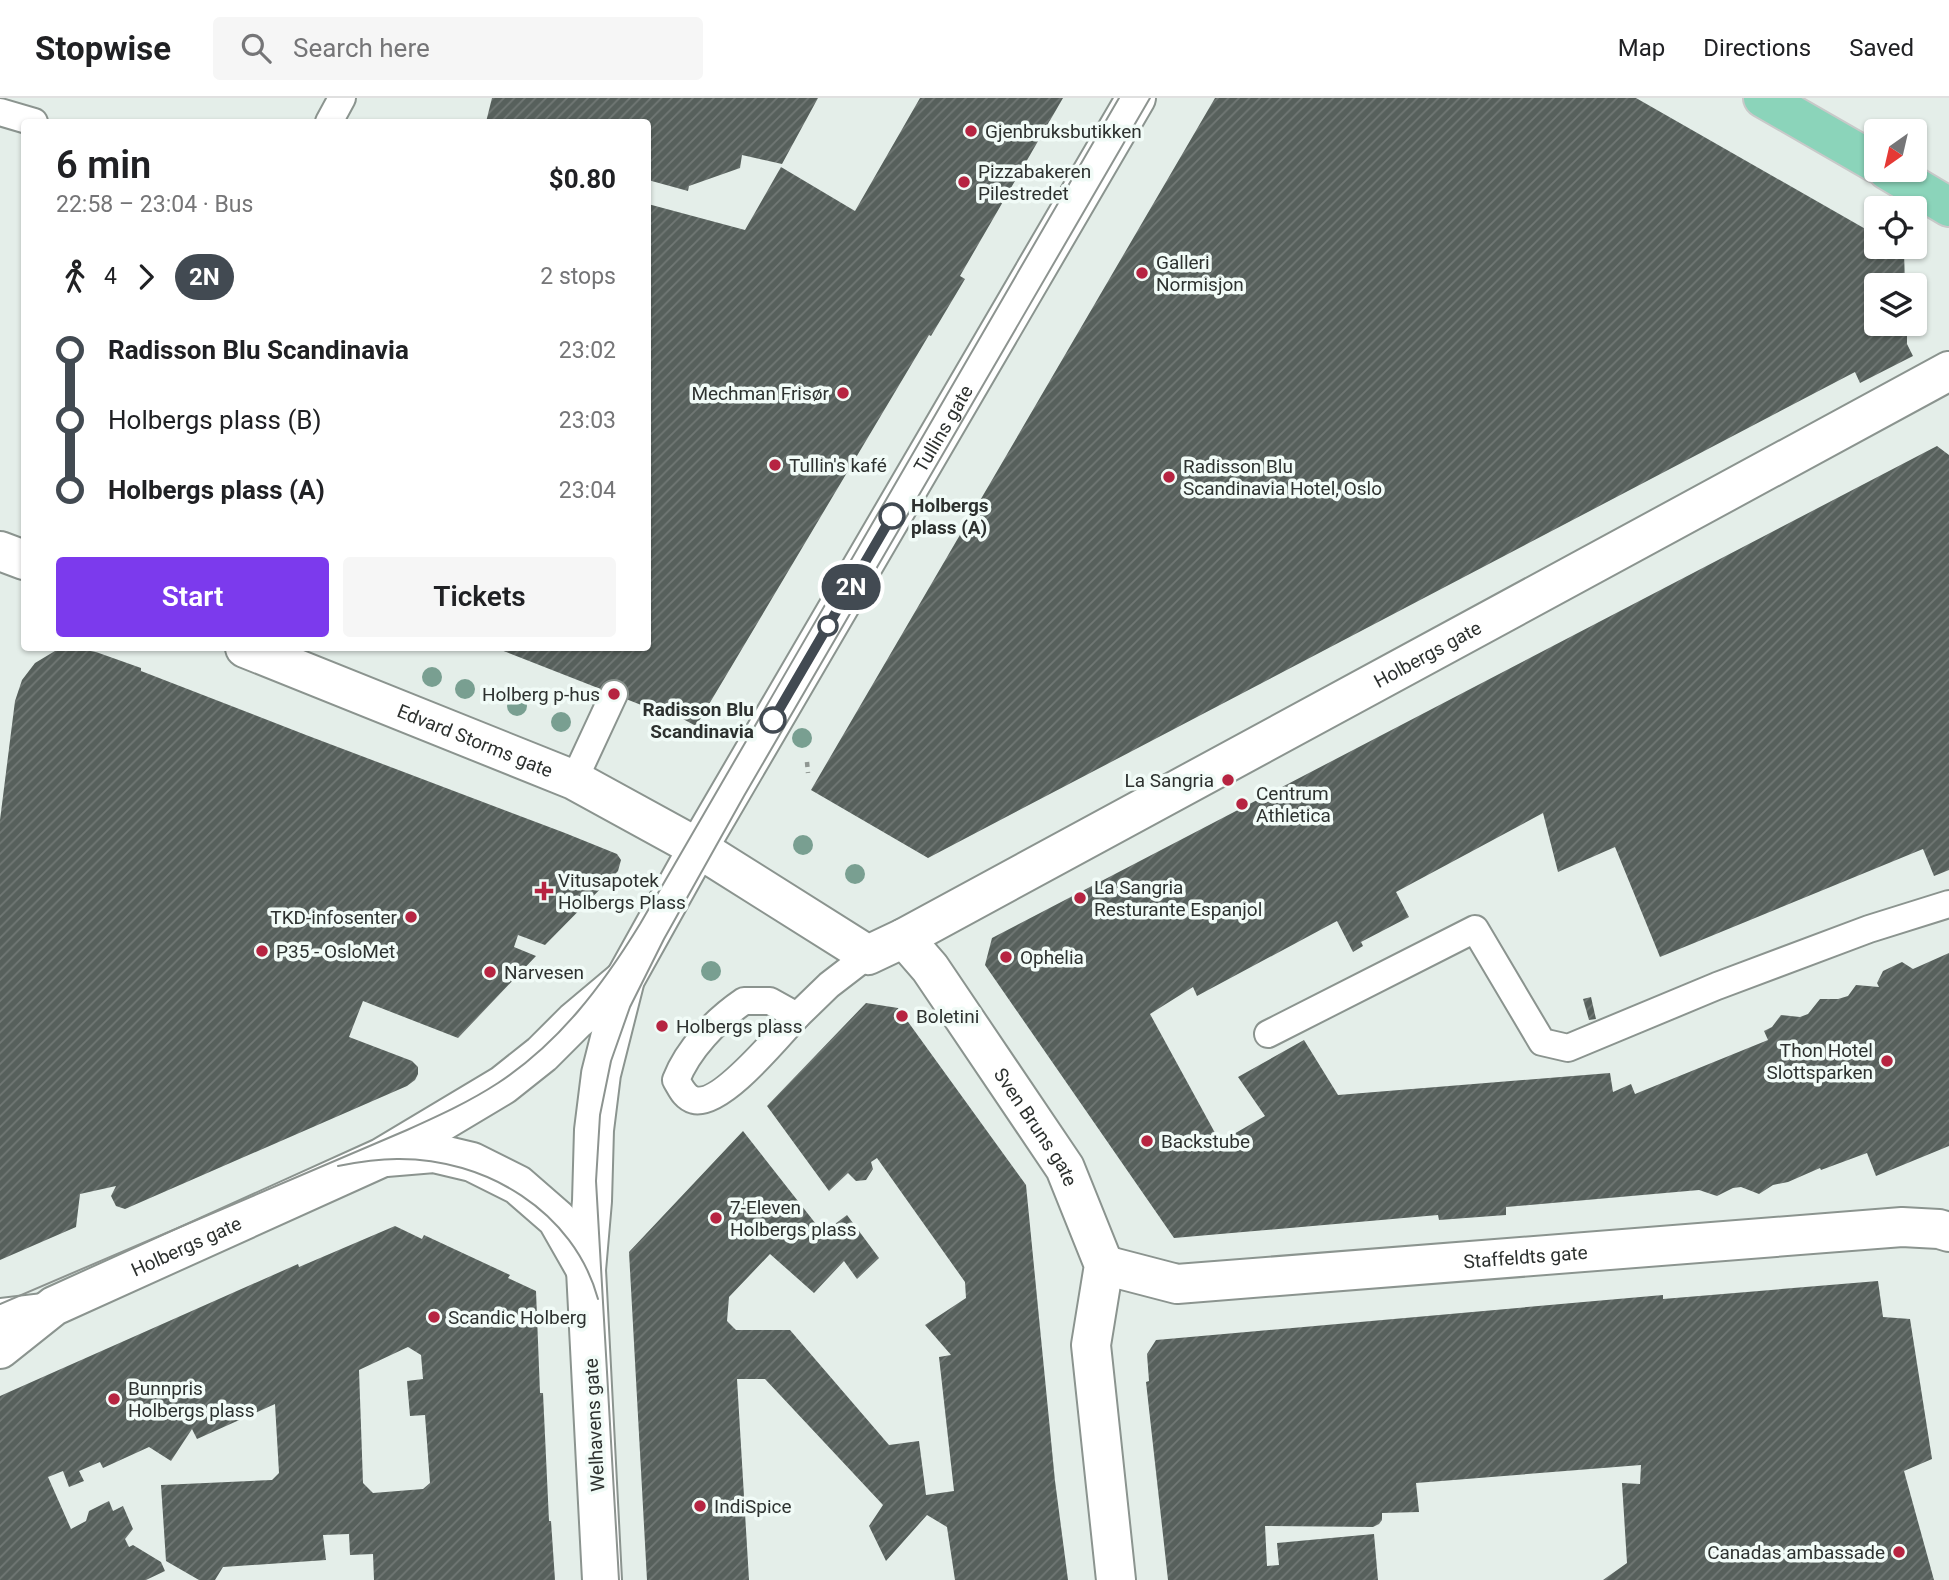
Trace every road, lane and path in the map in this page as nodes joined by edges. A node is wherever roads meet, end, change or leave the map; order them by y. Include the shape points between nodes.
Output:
1 (342, 98) edge
2 (1136, 98) edge
3 (1763, 98) edge
4 (0, 112) edge
5 (24, 119) edge
6 (331, 119) edge
7 (1864, 156) edge
8 (1908, 182) edge
9 (1949, 206) edge
10 (1949, 371) edge
11 (0, 551) edge
12 (21, 559) edge
13 (252, 651) edge
14 (614, 694) dead end
15 (574, 780) junction
16 (698, 848) junction
17 (1949, 904) edge
18 (904, 938) junction
19 (868, 955) junction
20 (625, 979) junction
21 (797, 1016) dead end
22 (1268, 1034) dead end
23 (381, 1158) junction
24 (1949, 1232) edge
25 (1104, 1265) junction
26 (586, 1270) junction
27 (54, 1306) junction
28 (0, 1312) edge
29 (0, 1349) edge
30 (601, 1580) edge
31 (1116, 1580) edge

1 - 6 lane
2 - 16 street, Tullins gate
3 - 7 main road
4 - 5 lane
8 - 9 main road
10 - 18 street, Holbergs gate
11 - 12 street
13 - 15 street, Edvard Storms gate
14 - 15 lane
15 - 16 street, Edvard Storms gate
16 - 19 street
16 - 20 street, Tullins gate
17 - 22 lane via 1717,986 1568,1048 1542,1042 1475,929
18 - 19 street
18 - 25 street, Sven Bruns gate via 930,968 1065,1168
19 - 21 lane
20 - 23 street via 503,1084
20 - 26 street via 601,1074
23 - 26 street via 433,1153 472,1162 518,1185 557,1219
23 - 27 street, Holbergs gate
24 - 25 street, Staffeldts gate via 1902,1227 1177,1284
25 - 31 street via 1091,1345
26 - 30 street, Welhavens gate
27 - 28 lane
27 - 29 street, Holbergs gate

